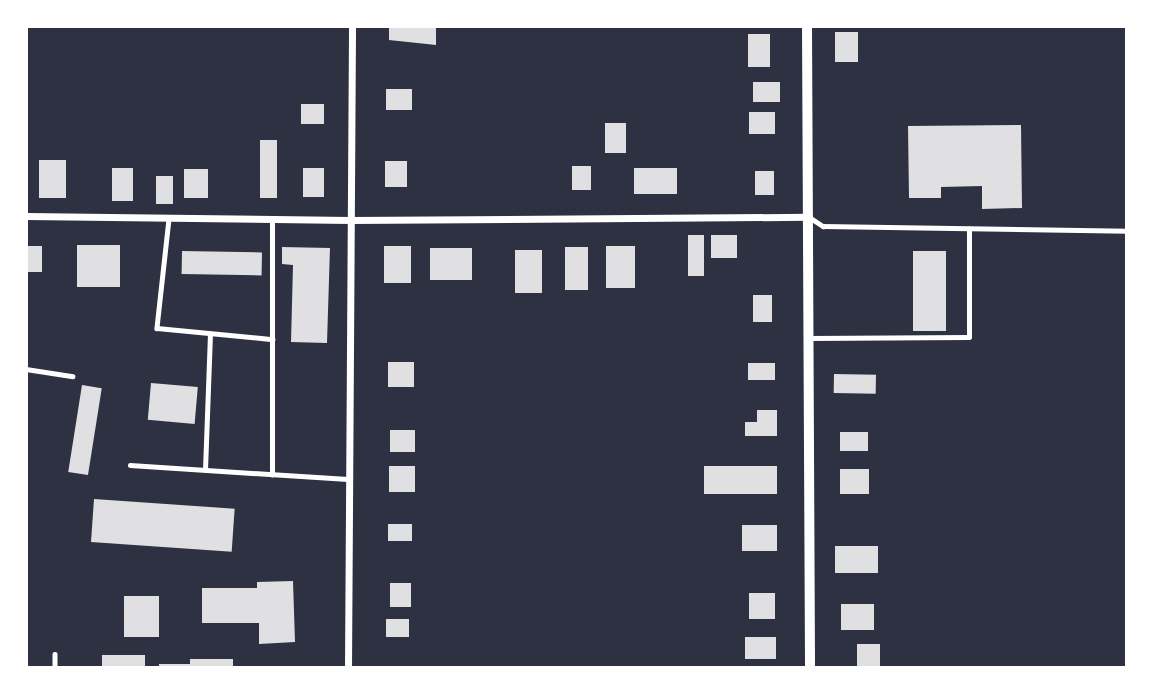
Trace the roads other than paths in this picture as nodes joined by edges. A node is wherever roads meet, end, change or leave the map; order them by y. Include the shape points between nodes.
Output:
1 (352, 26) edge
2 (807, 26) edge
3 (26, 216) edge
4 (808, 217) junction
5 (169, 218) junction
6 (272, 219) junction
7 (350, 220) junction
8 (970, 229) junction
9 (1127, 231) edge
10 (210, 335) junction
11 (810, 338) junction
12 (272, 339) junction
13 (26, 369) edge
14 (72, 376) dead end
15 (130, 465) dead end
16 (205, 470) junction
17 (272, 475) junction
18 (348, 479) junction
19 (55, 654) dead end
20 (55, 668) edge
21 (348, 668) edge
22 (810, 668) edge

1 - 7 street
2 - 4 street
3 - 5 street
4 - 7 street
4 - 8 lane via 823,226
4 - 11 street
5 - 6 street
5 - 10 lane via 157,328
6 - 7 street
6 - 12 lane
7 - 18 street
8 - 9 lane
8 - 11 lane via 969,337
10 - 12 lane
10 - 16 lane
11 - 22 street
12 - 17 lane
13 - 14 lane
15 - 16 lane
16 - 17 lane
17 - 18 lane
18 - 21 street
19 - 20 lane

